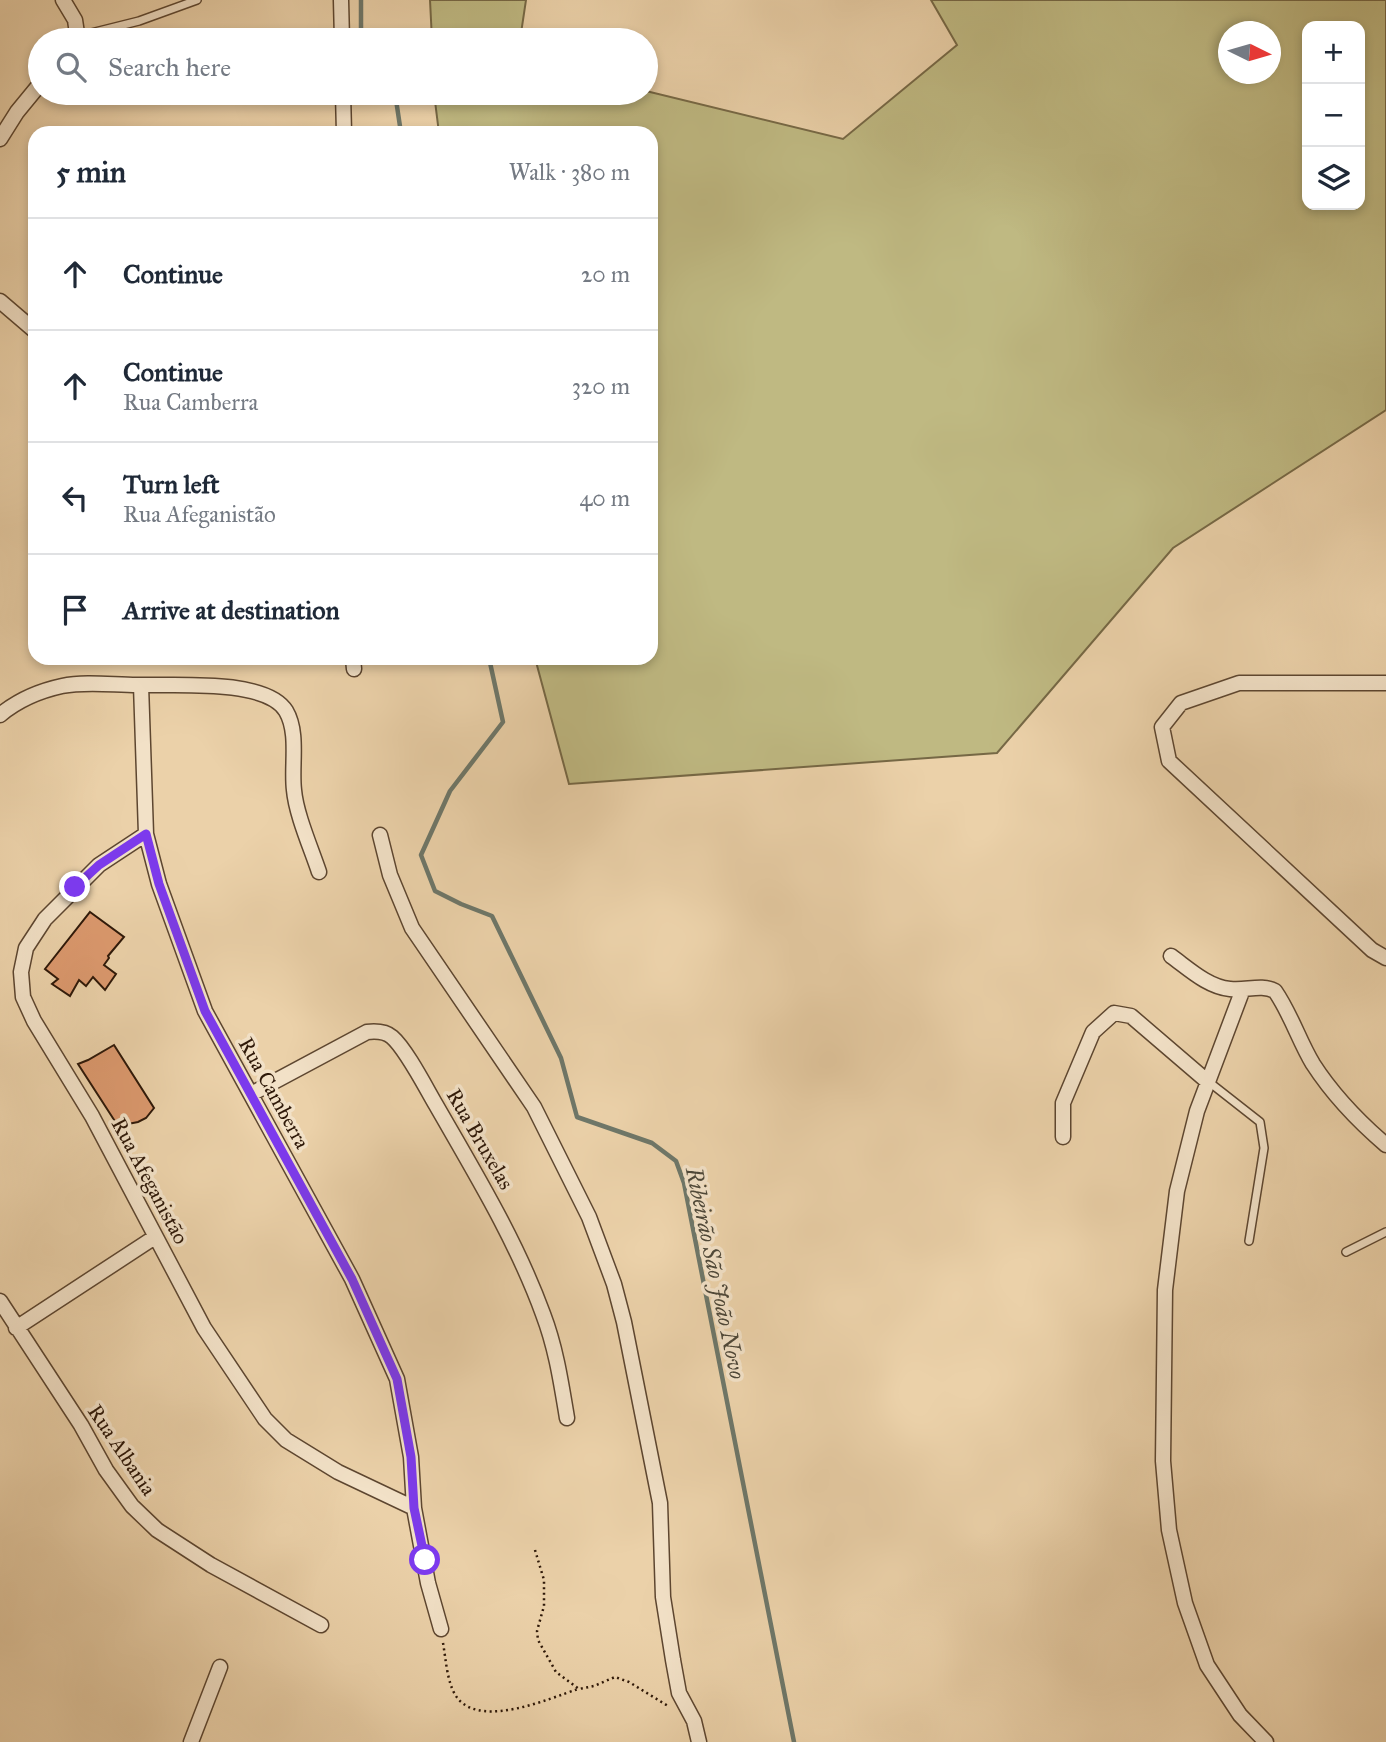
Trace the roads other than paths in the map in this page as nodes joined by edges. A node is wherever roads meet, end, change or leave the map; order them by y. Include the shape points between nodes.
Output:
1 (63, 0) edge
2 (197, 0) edge
3 (341, 0) edge
4 (76, 28) edge
5 (114, 28) edge
6 (342, 28) edge
7 (28, 98) edge
8 (343, 105) edge
9 (344, 126) edge
10 (0, 139) edge
11 (0, 301) edge
12 (28, 325) edge
13 (1386, 683) edge
14 (141, 685) junction
15 (0, 715) edge
16 (146, 834) junction
17 (380, 835) dead end
18 (319, 872) dead end
19 (1171, 956) dead end
20 (1386, 958) edge
21 (1243, 989) junction
22 (1208, 1082) junction
23 (251, 1094) junction
24 (1063, 1137) dead end
25 (1386, 1145) edge
26 (1386, 1232) edge
27 (155, 1237) junction
28 (1249, 1241) dead end
29 (1346, 1252) dead end
30 (0, 1301) edge
31 (16, 1328) junction
32 (567, 1418) dead end
33 (414, 1508) junction
34 (321, 1625) dead end
35 (441, 1629) road end
36 (220, 1667) dead end
37 (194, 1740) edge
38 (699, 1742) edge
39 (1266, 1742) edge

1 - 4 street
2 - 5 lane
3 - 6 street
7 - 10 street
8 - 9 street
11 - 12 street
13 - 20 street via 1239,683 1181,703 1162,727 1169,761
14 - 15 street via 64,685 36,693
14 - 16 street, Rua Camberra
14 - 18 street via 251,691 284,708 290,721 294,793
16 - 23 street, Rua Camberra via 205,1011
16 - 27 street, Rua Afeganistão via 99,865 45,919 26,948 21,972 23,997 34,1021 92,1116
17 - 38 street via 390,875 412,928 534,1107 589,1217 614,1283 660,1503 663,1597 679,1693
19 - 21 street via 1219,987
21 - 22 street
21 - 25 street via 1275,991 1325,1082
22 - 24 street via 1131,1016 1114,1013 1093,1032 1063,1103
22 - 28 lane via 1259,1122 1264,1148
22 - 39 street via 1177,1191 1165,1290 1164,1475 1169,1530 1185,1603 1207,1665 1240,1715
23 - 32 street, Rua Bruxelas via 367,1032 392,1037 429,1092 512,1242 556,1351
23 - 33 street, Rua Camberra via 352,1279 397,1379 411,1457
26 - 29 lane
27 - 31 street
27 - 33 street, Rua Afeganistão via 204,1328 265,1419 286,1440 338,1472
30 - 31 street, Rua Albania
31 - 34 street, Rua Albania via 131,1506 157,1530 211,1565
33 - 35 street, Rua Camberra
36 - 37 street

